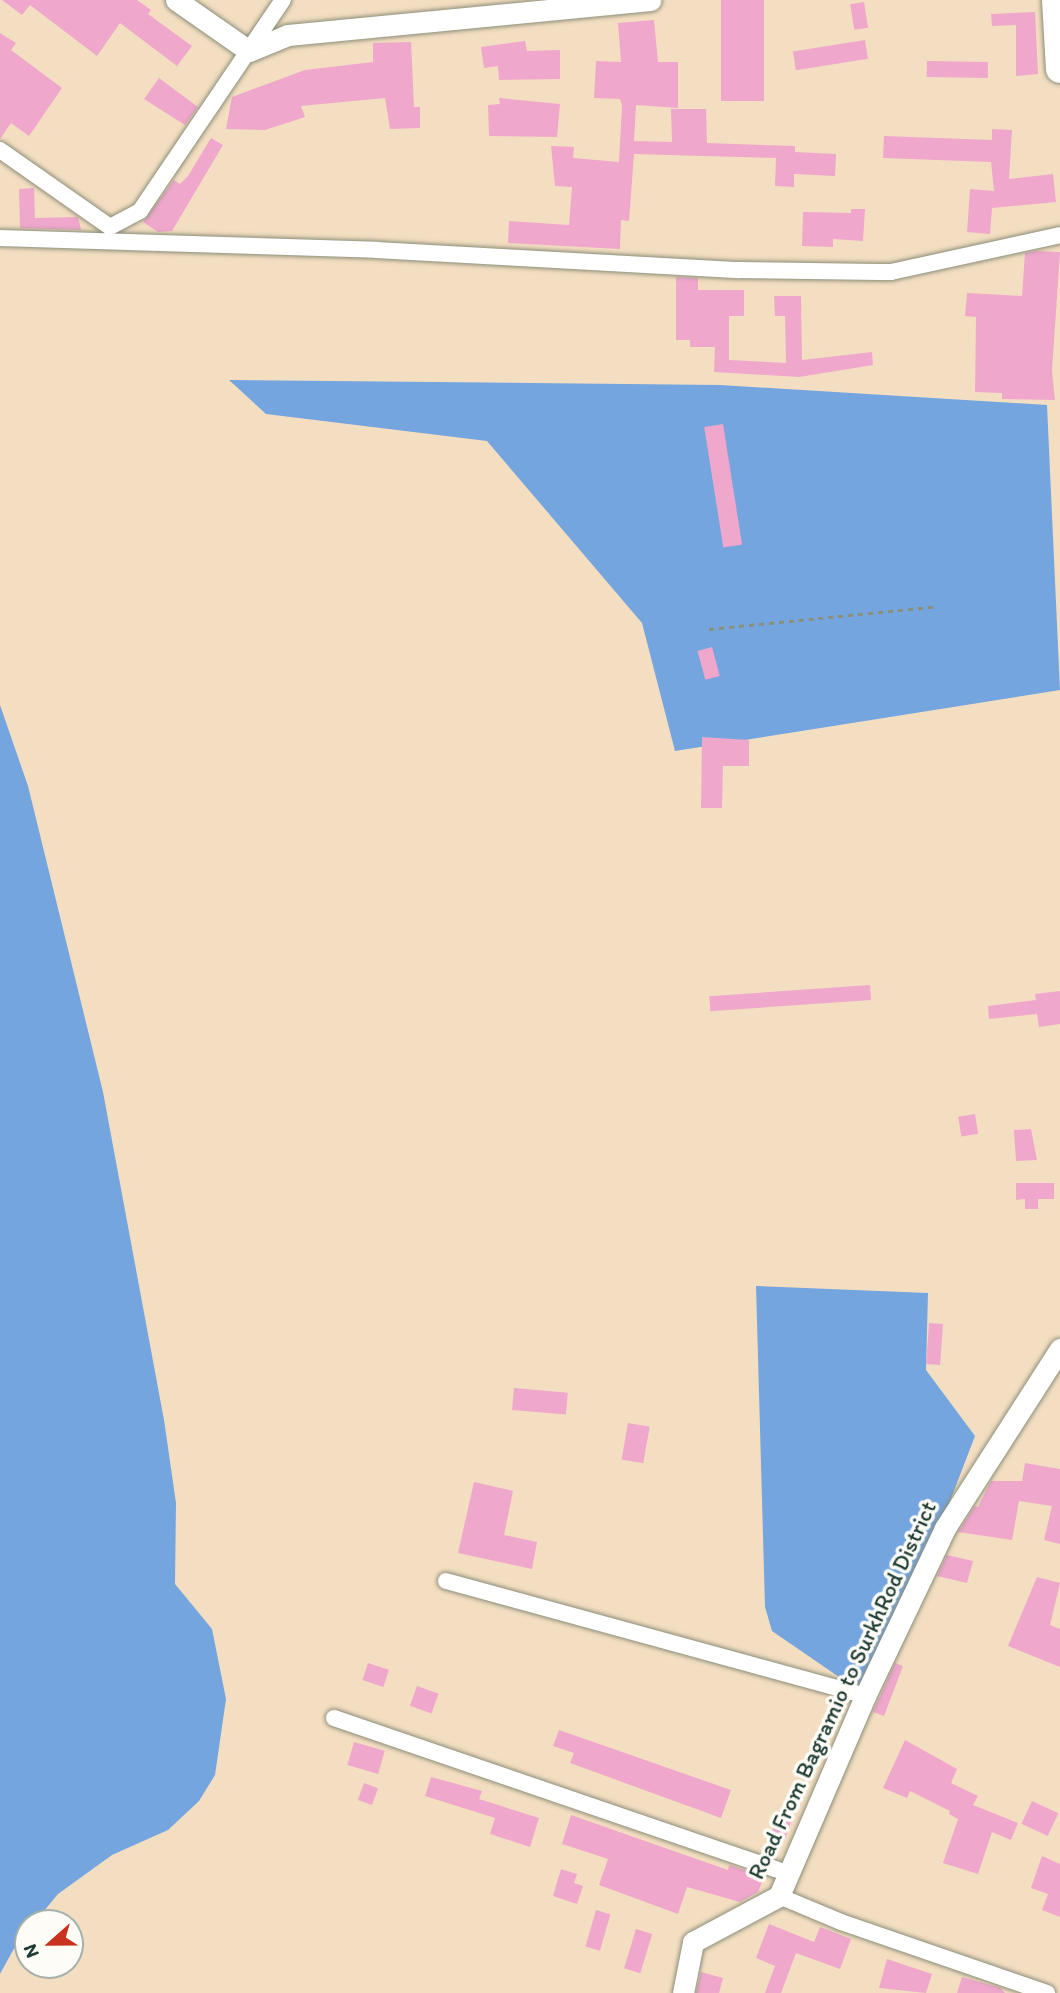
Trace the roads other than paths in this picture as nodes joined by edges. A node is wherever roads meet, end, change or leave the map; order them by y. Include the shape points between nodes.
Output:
1 (176, 0) edge
2 (283, 0) edge
3 (650, 0) edge
4 (1056, 0) edge
5 (249, 51) junction
6 (1060, 69) edge
7 (0, 150) edge
8 (1060, 235) edge
9 (0, 238) edge
10 (1060, 1349) edge
11 (446, 1581) dead end
12 (864, 1696) junction
13 (334, 1718) dead end
14 (786, 1873) junction
15 (779, 1895) junction
16 (683, 1993) edge
17 (1047, 1993) edge

1 - 5 street
2 - 5 street
3 - 5 street via 288,35
4 - 6 highway
5 - 7 street via 141,211 110,227
8 - 9 street via 891,272 739,270 376,250
10 - 12 street, Road From Bagramio to SurkhRod District via 966,1491
11 - 12 street
12 - 14 street, Road From Bagramio to SurkhRod District
13 - 14 street
14 - 15 street, Road From Bagramio to SurkhRod District
15 - 16 street, Road From Bagramio to SurkhRod District via 693,1942
15 - 17 street via 841,1922

